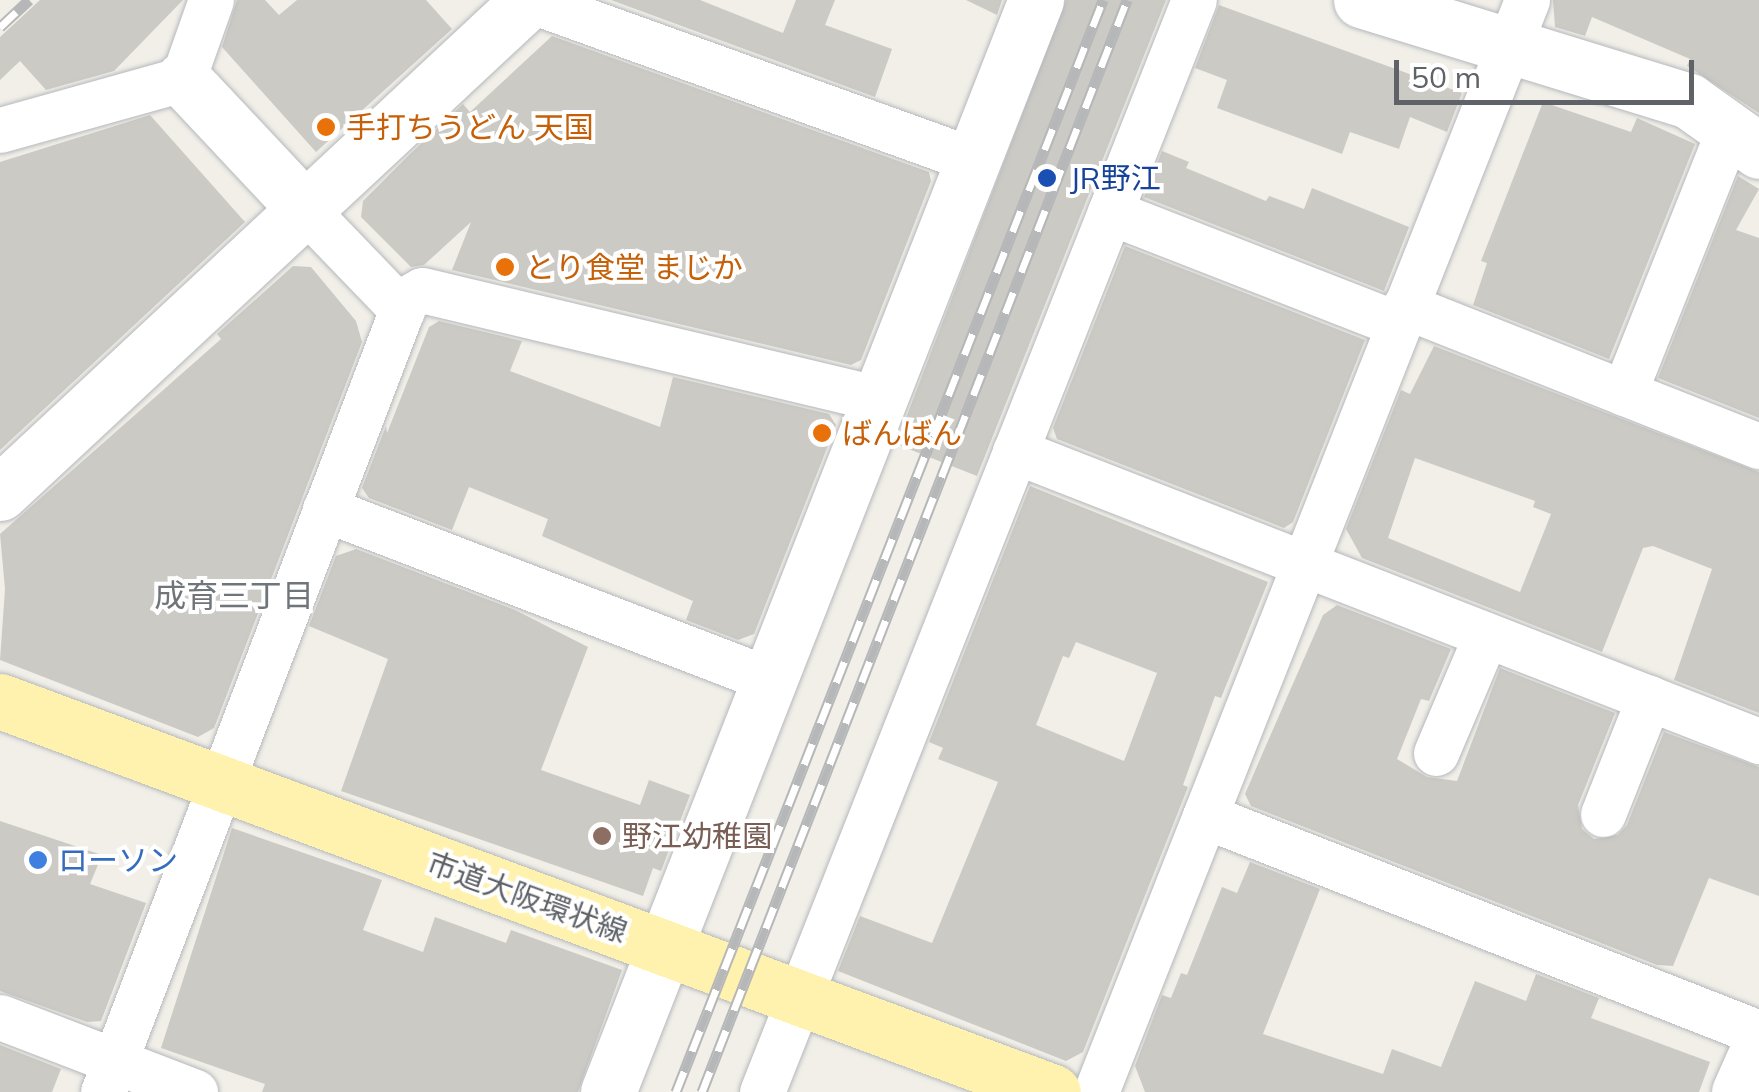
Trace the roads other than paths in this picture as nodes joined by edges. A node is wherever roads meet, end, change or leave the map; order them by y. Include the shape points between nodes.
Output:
1 (211, 0) edge
2 (529, 0) edge
3 (1036, 0) edge
4 (1194, 0) edge
5 (1360, 0) edge
6 (1517, 23) edge
7 (183, 79) junction
8 (0, 130) edge
9 (1744, 140) edge
10 (974, 160) junction
11 (303, 208) junction
12 (1110, 212) junction
13 (404, 304) junction
14 (1401, 315) junction
15 (1624, 393) junction
16 (880, 399) junction
17 (1759, 446) edge
18 (1016, 451) junction
19 (0, 493) edge
20 (325, 509) junction
21 (1304, 564) junction
22 (1486, 634) junction
23 (770, 680) junction
24 (1649, 698) junction
25 (0, 702) edge
26 (1759, 741) edge
27 (1436, 754) dead end
28 (220, 783) junction
29 (1603, 814) dead end
30 (1204, 816) junction
31 (665, 948) junction
32 (800, 998) junction
33 (0, 1017) edge
34 (1759, 1033) edge
35 (1759, 1047) edge
36 (109, 1077) edge
37 (194, 1092) edge
38 (608, 1092) edge
39 (762, 1092) edge
40 (1053, 1092) edge
41 (1096, 1092) edge
42 (1739, 1092) edge

1 - 7 street
2 - 10 street
2 - 11 street
3 - 10 street
4 - 12 street
5 - 6 street
6 - 9 street via 1689,101
6 - 14 street
7 - 8 street
7 - 11 street
9 - 15 street
10 - 16 street
11 - 13 street
11 - 19 street
12 - 14 street
12 - 18 street
13 - 16 street via 422,290
13 - 20 street
14 - 15 street
14 - 21 street
15 - 17 street
16 - 23 street
18 - 21 street
18 - 32 street
20 - 23 street
20 - 28 street
21 - 22 street
21 - 30 street
22 - 24 street
22 - 27 street
23 - 31 street
24 - 26 street
24 - 29 street
25 - 28 main road, 市道大阪環状線
28 - 31 main road, 市道大阪環状線
28 - 36 street
30 - 34 street
30 - 41 street
31 - 32 main road, 市道大阪環状線
31 - 38 street
32 - 39 street
32 - 40 main road, 市道大阪環状線
33 - 36 street
35 - 42 street
36 - 37 street

